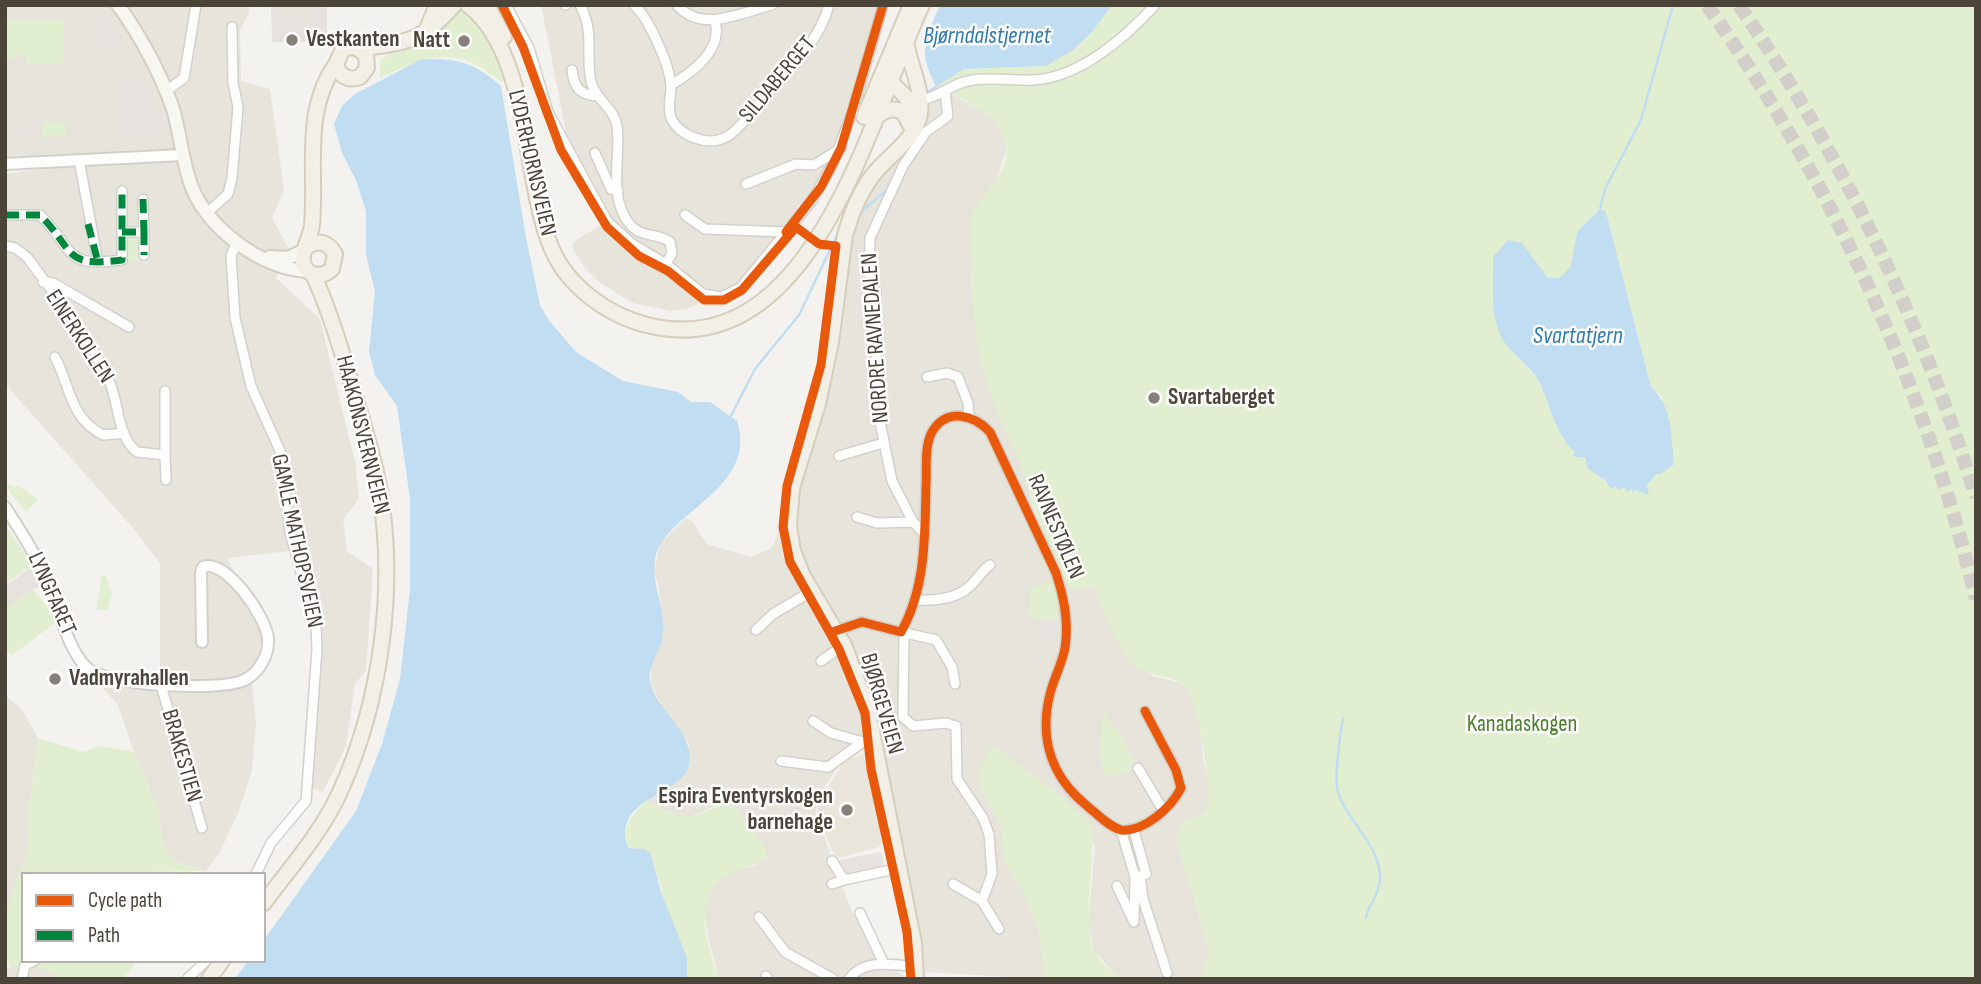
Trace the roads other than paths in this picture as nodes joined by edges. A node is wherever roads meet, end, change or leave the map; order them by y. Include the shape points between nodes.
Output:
1 (118, 5) edge
2 (196, 5) edge
3 (437, 5) edge
4 (454, 5) edge
5 (468, 5) edge
6 (487, 5) edge
7 (506, 5) edge
8 (580, 5) edge
9 (634, 5) edge
10 (677, 5) edge
11 (772, 5) edge
12 (829, 5) edge
13 (883, 5) edge
14 (911, 5) edge
15 (922, 5) edge
16 (1155, 5) edge
17 (715, 21) junction
18 (232, 27) dead end
19 (425, 33) junction
20 (906, 40) junction
21 (398, 43) junction
22 (356, 47) junction
23 (336, 64) junction
24 (368, 64) junction
25 (572, 70) dead end
26 (888, 76) junction
27 (348, 78) junction
28 (671, 85) junction
29 (166, 91) junction
30 (945, 92) junction
31 (598, 96) junction
32 (915, 102) junction
33 (316, 104) junction
34 (873, 121) junction
35 (907, 132) junction
36 (841, 148) junction
37 (595, 153) dead end
38 (182, 155) junction
39 (79, 160) junction
40 (5, 164) edge
41 (746, 184) dead end
42 (122, 191) dead end
43 (618, 191) junction
44 (143, 200) dead end
45 (314, 204) junction
46 (208, 212) junction
47 (5, 215) edge
48 (685, 215) dead end
49 (122, 232) junction
50 (144, 232) junction
51 (787, 232) junction
52 (237, 242) junction
53 (328, 245) junction
54 (5, 246) edge
55 (306, 248) junction
56 (256, 253) junction
57 (144, 256) dead end
58 (98, 262) junction
59 (666, 264) junction
60 (331, 269) junction
61 (310, 272) junction
62 (43, 282) junction
63 (331, 317) junction
64 (129, 327) dead end
65 (55, 357) dead end
66 (927, 377) dead end
67 (164, 391) dead end
68 (969, 416) junction
69 (124, 433) junction
70 (883, 443) junction
71 (165, 455) junction
72 (839, 456) dead end
73 (166, 480) dead end
74 (5, 507) edge
75 (857, 517) dead end
76 (913, 522) junction
77 (923, 532) junction
78 (990, 565) dead end
79 (812, 592) junction
80 (916, 600) junction
81 (756, 630) dead end
82 (835, 631) junction
83 (902, 633) junction
84 (202, 642) dead end
85 (844, 645) junction
86 (821, 661) dead end
87 (955, 684) dead end
88 (161, 685) junction
89 (1145, 711) dead end
90 (813, 721) dead end
91 (868, 741) junction
92 (781, 761) dead end
93 (1138, 768) dead end
94 (1163, 810) junction
95 (202, 828) dead end
96 (1127, 830) junction
97 (832, 861) dead end
98 (900, 868) junction
99 (257, 872) edge
100 (1137, 877) junction
101 (844, 880) junction
102 (832, 884) dead end
103 (953, 884) dead end
104 (1116, 886) dead end
105 (266, 900) edge
106 (982, 901) junction
107 (860, 913) dead end
108 (759, 917) dead end
109 (999, 929) dead end
110 (29, 963) edge
111 (204, 963) edge
112 (221, 963) edge
113 (884, 964) junction
114 (916, 972) edge
115 (1167, 972) dead end
116 (22, 979) edge
117 (187, 979) edge
118 (209, 979) edge
119 (833, 979) edge
120 (849, 979) edge

1 - 29 main road
2 - 29 street via 184,78
3 - 19 main road
4 - 19 main road
5 - 34 main road, LYDERHORNSVEIEN via 487,25 507,68 537,204 556,258 591,297 636,322 681,329 708,325 737,316 770,295 828,223
6 - 26 main road, LYDERHORNSVEIEN via 510,48 521,82 546,202 564,252 577,272 606,297 628,310 657,318 689,320 719,313 746,300 783,270 830,201
7 - 59 street via 528,48 548,112 607,221 631,243
8 - 31 street via 589,27 592,85
9 - 28 street, SILDABERGET via 653,30
10 - 17 street via 691,15
11 - 17 street
12 - 28 street, SILDABERGET via 816,36 726,139 704,142 680,130 669,111
13 - 36 street
14 - 26 main road, LYDERHORNSVEIEN
15 - 20 main road, LYDERHORNSVEIEN
16 - 30 street via 1128,33 1065,72 1031,80 971,80
17 - 28 street via 715,44 697,66
18 - 46 street via 238,107 232,178 228,194
19 - 21 main road
20 - 26 main road, LYDERHORNSVEIEN
20 - 32 main road
21 - 22 main road
21 - 24 main road
22 - 23 main road via 340,52
22 - 24 main road
23 - 27 main road
23 - 33 main road
24 - 27 main road via 363,74
25 - 31 street via 579,90
26 - 32 main road via 909,83
26 - 34 main road, LYDERHORNSVEIEN
27 - 33 main road
29 - 38 main road
30 - 32 street
30 - 70 street, NORDRE RAVNEDALEN via 948,116 926,132 904,166 870,238 869,275 876,293 876,402
31 - 43 street via 617,124
32 - 35 main road, BJØRGEVEIEN via 918,122
33 - 45 main road
34 - 35 main road via 894,108 906,115
35 - 79 main road, BJØRGEVEIEN via 874,173 845,235 822,387 792,488 791,540
36 - 41 street via 814,165 796,164
36 - 51 street via 821,187
37 - 43 street via 611,189
38 - 39 street
38 - 46 main road via 194,193
39 - 40 street
39 - 58 street
42 - 49 street
43 - 59 street via 629,223 641,234 670,242 672,253
44 - 50 street
45 - 53 main road
45 - 55 main road
46 - 52 main road
47 - 58 street via 40,215 70,254 84,262
48 - 51 street via 705,229
49 - 50 street
49 - 58 street via 122,260
50 - 57 street
51 - 59 street via 740,288 721,297 703,295
52 - 56 main road
52 - 99 street, GAMLE MATHOPSVEIEN via 231,256 235,318 254,395 280,450 290,533 316,627 317,649 306,801 271,843
53 - 55 main road via 318,242
53 - 60 main road via 335,259
54 - 62 street, EINERKOLLEN via 24,254
55 - 56 main road via 282,258
55 - 61 main road via 303,263
56 - 61 main road via 275,265
60 - 61 main road via 323,275
60 - 63 main road, HAAKONSVERNVEIEN
61 - 63 main road, HAAKONSVERNVEIEN
62 - 64 street, EINERKOLLEN via 53,283
62 - 69 street, EINERKOLLEN via 101,365 116,397
63 - 105 main road, HAAKONSVERNVEIEN via 379,489 385,553 380,643 365,726 339,795
65 - 69 street, EINERKOLLEN via 71,399 87,423 103,435
66 - 68 street via 947,373 958,377
67 - 71 street
68 - 77 street via 949,418 932,433
68 - 96 street, RAVNESTØLEN via 990,432 1064,597 1064,651 1046,720 1049,754 1071,792
69 - 71 street, EINERKOLLEN via 137,452
70 - 72 street, NORDRE RAVNEDALEN
70 - 76 street, NORDRE RAVNEDALEN via 892,481
71 - 73 street
74 - 88 street, LYNGFARET via 43,571 85,667 101,678
75 - 76 street via 877,523
76 - 77 street, NORDRE RAVNEDALEN
77 - 80 street
78 - 80 street via 959,593
79 - 81 street
79 - 82 main road, BJØRGEVEIEN
80 - 83 street
82 - 83 street via 862,622
82 - 85 main road, BJØRGEVEIEN
83 - 87 street via 936,640 953,667
83 - 106 street via 903,717 913,726 956,726 957,779 986,824 992,874
84 - 88 street, LYNGFARET via 201,572 213,565 220,567 259,612 269,641 263,662 253,676 239,683
85 - 86 street, BJØRGEVEIEN
85 - 91 main road, BJØRGEVEIEN via 862,689
88 - 95 street, BRAKESTIEN
89 - 94 street via 1181,782 1177,797
90 - 91 street, BJØRGEVEIEN via 831,733
91 - 92 street, BJØRGEVEIEN via 828,767
91 - 98 main road, BJØRGEVEIEN
93 - 94 street
94 - 96 street
96 - 100 street via 1146,874
97 - 101 street
98 - 101 street
98 - 114 main road, BJØRGEVEIEN
100 - 104 street via 1134,922
100 - 115 street
101 - 102 street
103 - 106 street
106 - 109 street
107 - 113 street
108 - 119 street via 785,951
110 - 116 street via 24,965
111 - 117 street
112 - 118 main road
113 - 114 street
113 - 120 street via 859,967

